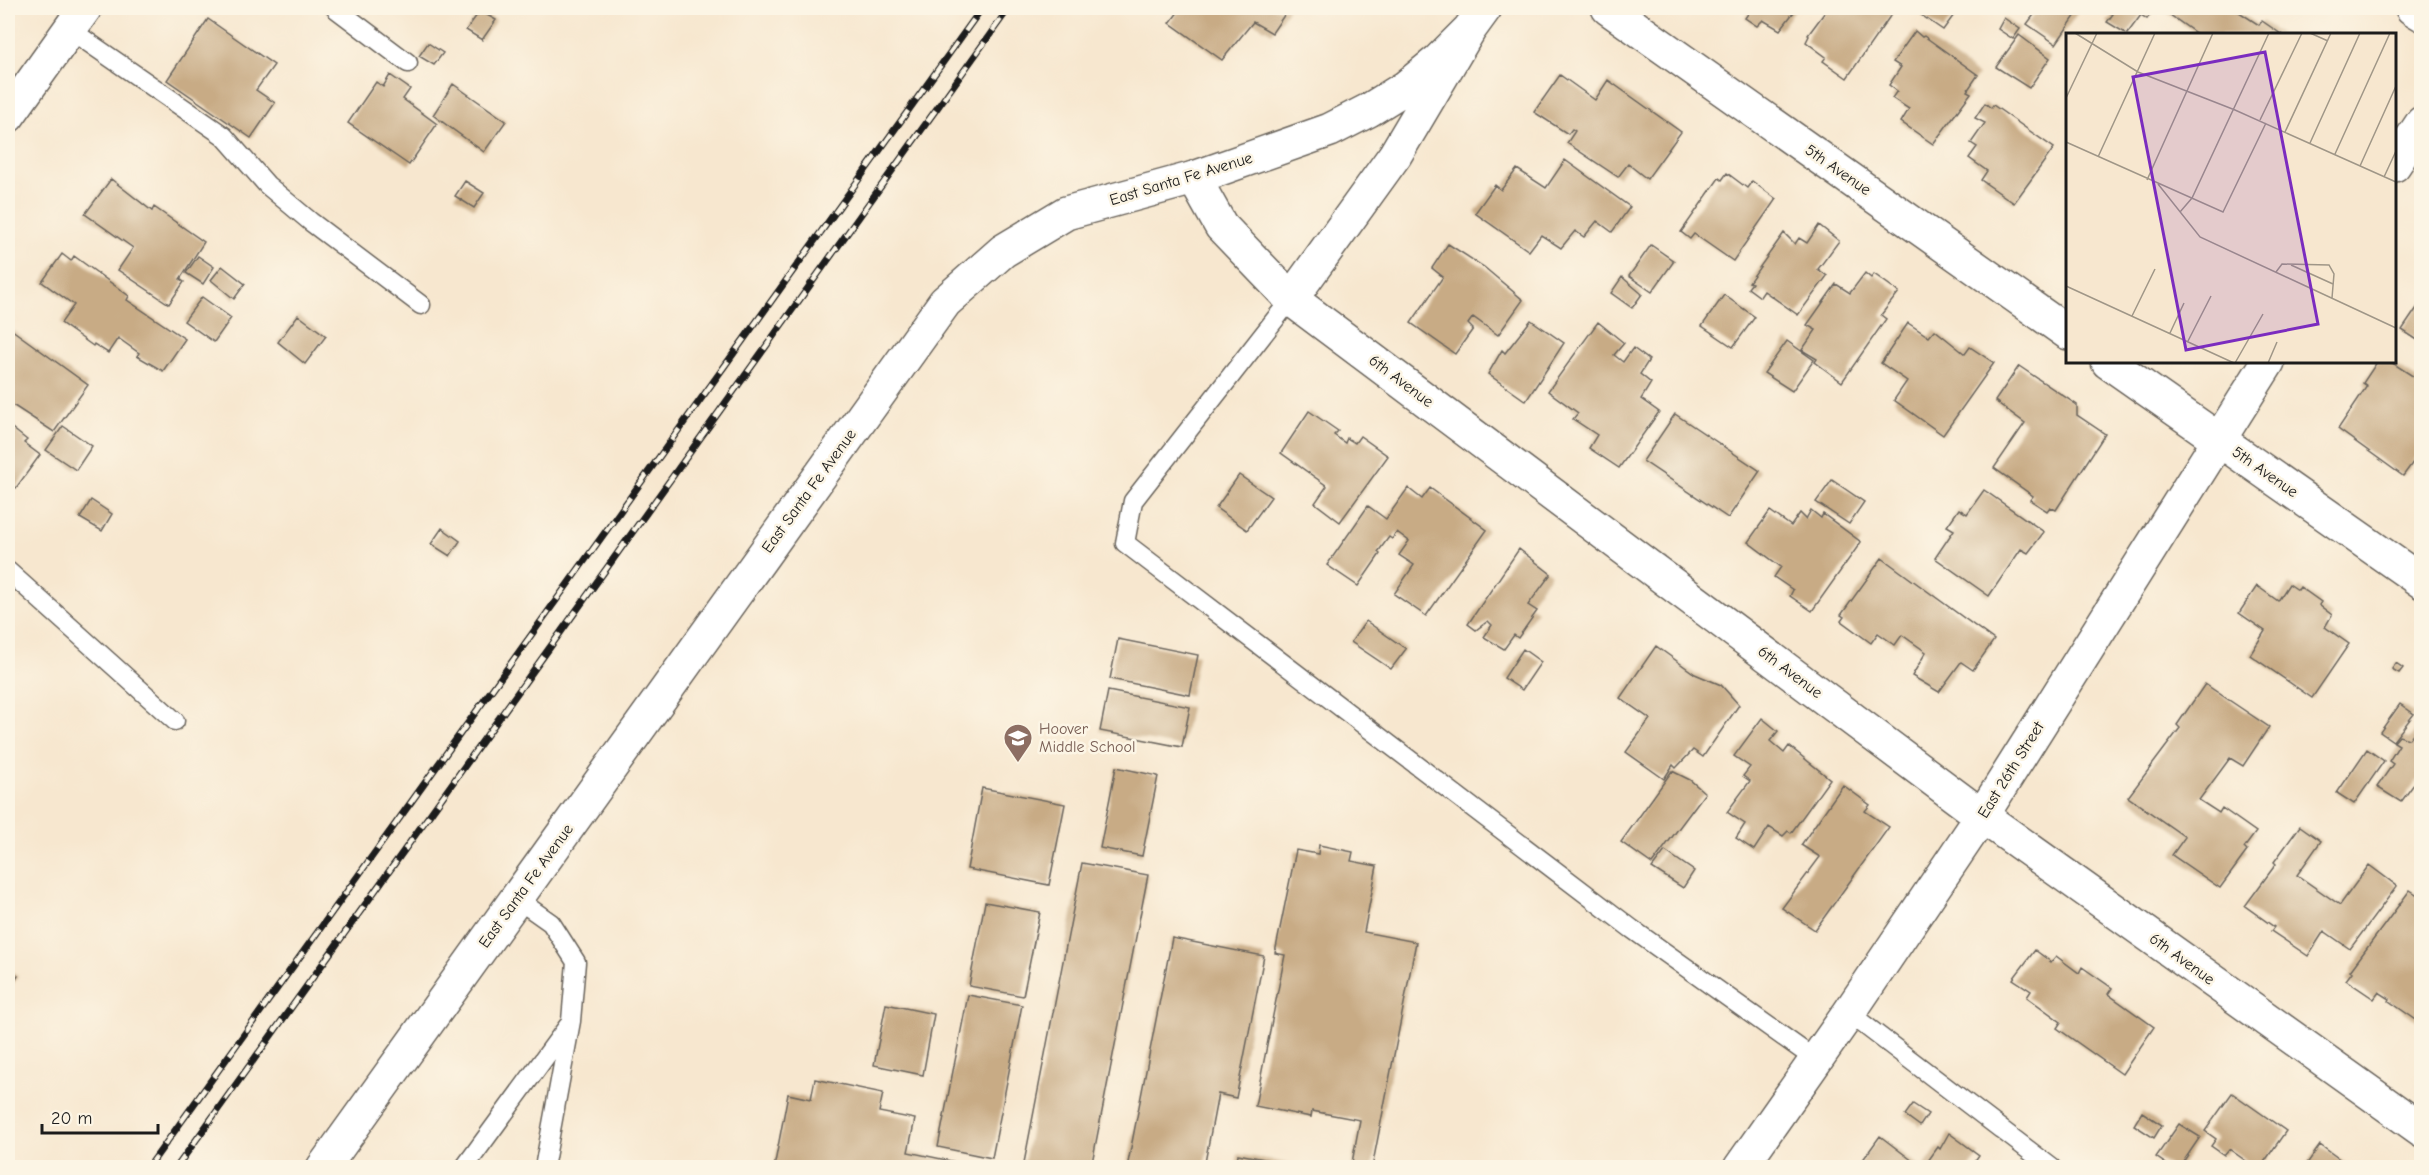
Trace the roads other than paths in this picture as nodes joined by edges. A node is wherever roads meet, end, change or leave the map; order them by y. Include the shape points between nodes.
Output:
1 (335, 8) edge
2 (1608, 8) edge
3 (2412, 8) edge
4 (2421, 14) edge
5 (77, 18) edge
6 (1477, 19) edge
7 (408, 63) dead end
8 (8, 116) edge
9 (2421, 123) edge
10 (2396, 162) edge
11 (1194, 177) junction
12 (1291, 299) junction
13 (421, 305) dead end
14 (2066, 332) edge
15 (2109, 363) edge
16 (2267, 363) edge
17 (2218, 439) junction
18 (8, 571) edge
19 (2421, 582) edge
20 (175, 721) dead end
21 (1982, 816) junction
22 (517, 899) junction
23 (1849, 1013) junction
24 (571, 1021) junction
25 (1816, 1060) junction
26 (2421, 1130) edge
27 (324, 1167) edge
28 (464, 1167) edge
29 (544, 1167) edge
30 (1740, 1167) edge
31 (2052, 1167) edge

1 - 7 lane
2 - 14 street, 5th Avenue
3 - 4 street
5 - 8 street
5 - 13 lane via 224,136 267,185 311,222
6 - 11 street, East Santa Fe Avenue via 1406,87 1369,110 1330,130
6 - 12 street, East Santa Fe Avenue via 1395,155
9 - 10 street
11 - 12 street, 6th Avenue via 1221,226
11 - 22 street, East Santa Fe Avenue via 1066,213 1003,250 945,302
12 - 21 street, 6th Avenue
12 - 25 lane via 1133,501 1125,543 1623,922
15 - 17 street, 5th Avenue
16 - 17 street, East 26th Street
17 - 19 street, 5th Avenue
17 - 21 street, East 26th Street
18 - 20 lane
21 - 23 street, East 26th Street
21 - 26 street, 6th Avenue
22 - 24 lane via 551,923 576,962
22 - 27 street, East Santa Fe Avenue
23 - 25 street, East 26th Street
23 - 31 lane
24 - 28 lane
24 - 29 lane
25 - 30 street, East 26th Street

